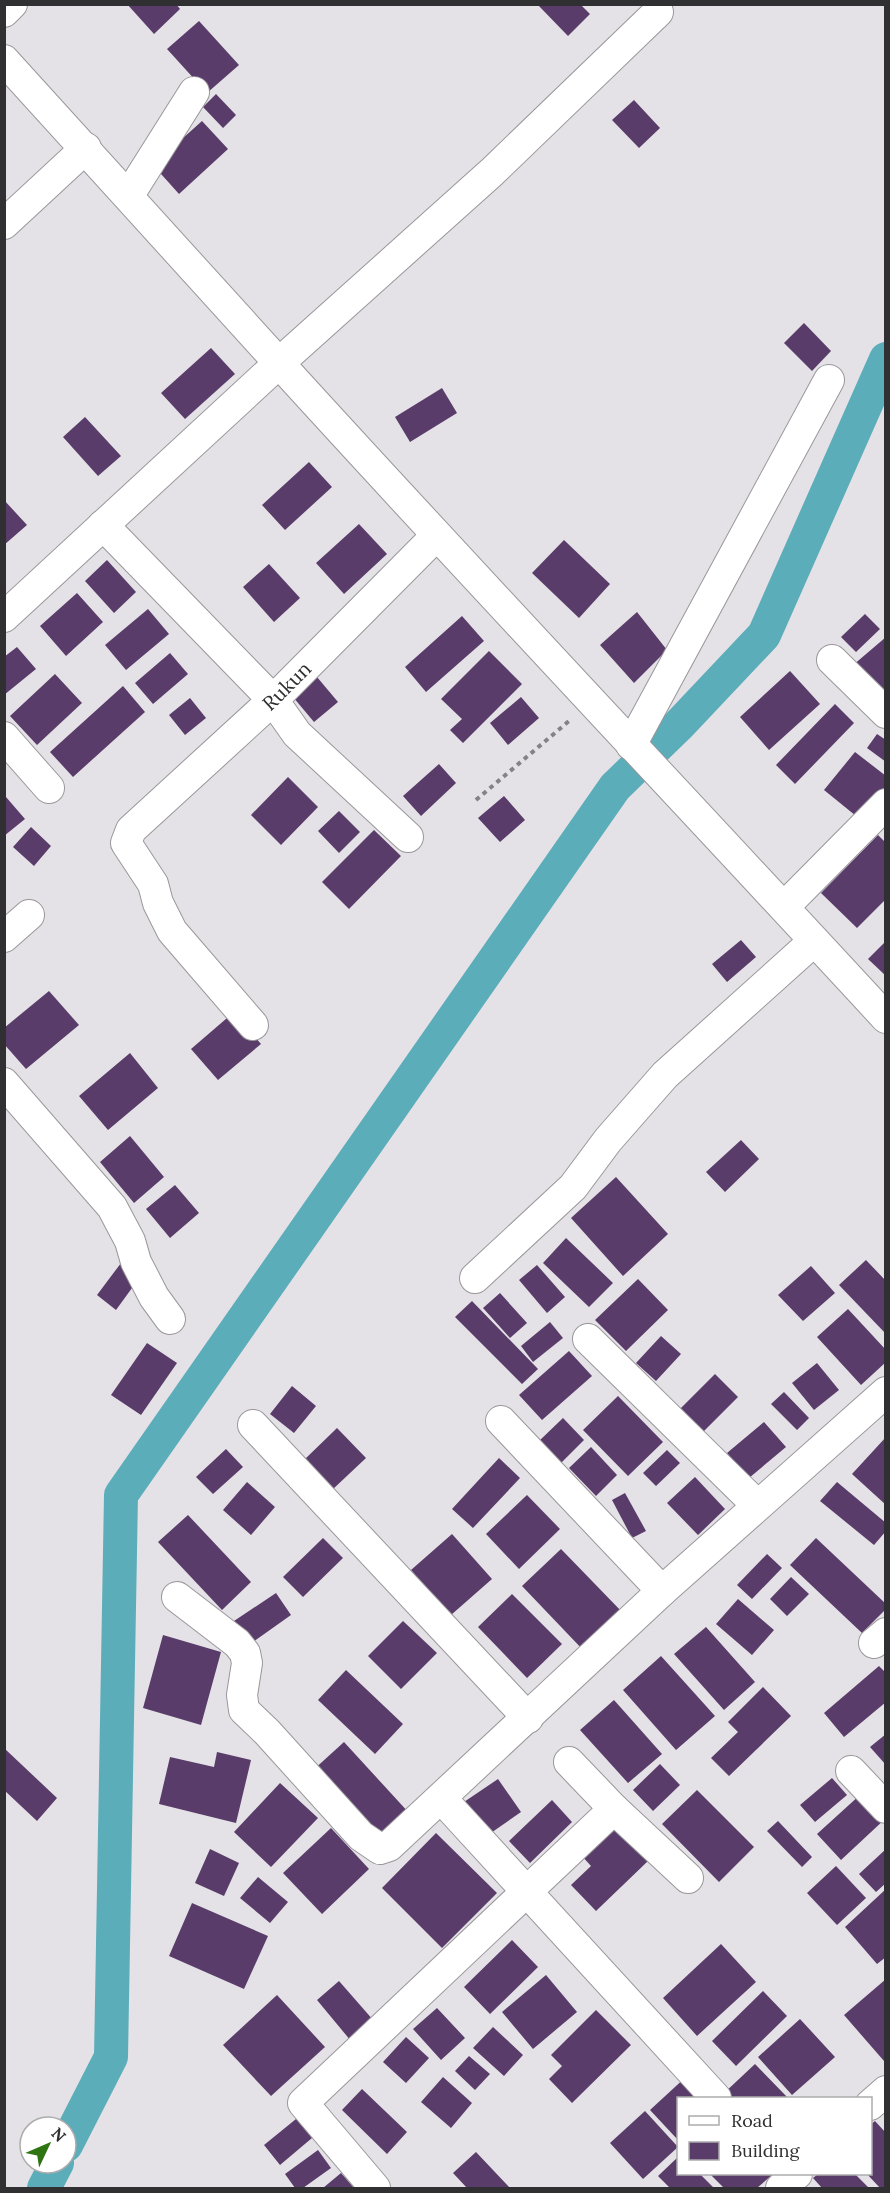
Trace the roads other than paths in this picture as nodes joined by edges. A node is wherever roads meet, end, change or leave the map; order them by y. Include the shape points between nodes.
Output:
1 (12, 4) edge
2 (4, 12) edge
3 (658, 12) dead end
4 (4, 60) edge
5 (194, 92) dead end
6 (86, 148) junction
7 (129, 195) junction
8 (4, 224) edge
9 (279, 363) junction
10 (829, 380) dead end
11 (103, 525) junction
12 (436, 536) junction
13 (4, 617) edge
14 (832, 660) dead end
15 (273, 700) junction
16 (885, 713) edge
17 (4, 737) edge
18 (639, 752) junction
19 (49, 788) dead end
20 (885, 804) edge
21 (408, 837) dead end
22 (784, 907) junction
23 (29, 915) dead end
24 (4, 937) edge
25 (814, 941) junction
26 (885, 1018) edge
27 (253, 1025) dead end
28 (4, 1083) edge
29 (475, 1278) dead end
30 (170, 1319) dead end
31 (588, 1339) dead end
32 (885, 1392) edge
33 (501, 1421) dead end
34 (253, 1425) dead end
35 (757, 1505) junction
36 (662, 1591) junction
37 (177, 1597) dead end
38 (528, 1718) junction
39 (570, 1762) dead end
40 (851, 1771) dead end
41 (441, 1798) junction
42 (885, 1808) edge
43 (614, 1809) junction
44 (688, 1878) dead end
45 (527, 1892) junction
46 (885, 2091) edge
47 (715, 2097) edge
48 (872, 2103) edge
49 (375, 2188) edge

1 - 2 street
3 - 9 street via 492,172
4 - 6 street
5 - 7 street
6 - 7 street
6 - 8 street
7 - 9 street
9 - 11 street
9 - 12 street
10 - 18 street
11 - 13 street
11 - 15 street
12 - 15 street, Rukun
12 - 18 street
14 - 16 street
15 - 21 street via 297,734
15 - 27 street, Rukun via 131,830 126,843 153,884 172,932
17 - 19 street
18 - 22 street
20 - 22 street
22 - 25 street
23 - 24 street
25 - 26 street
25 - 29 street via 665,1075 573,1187
28 - 30 street via 112,1207 154,1297
31 - 35 street
32 - 35 street
33 - 36 street
34 - 38 street
35 - 36 street
36 - 38 street
37 - 41 street via 245,1653 248,1663 242,1695 244,1710 372,1845 380,1849 389,1846
38 - 41 street
39 - 43 street
40 - 42 street
41 - 45 street
43 - 44 street
43 - 45 street
45 - 47 street
45 - 49 street via 303,2103
46 - 48 street

